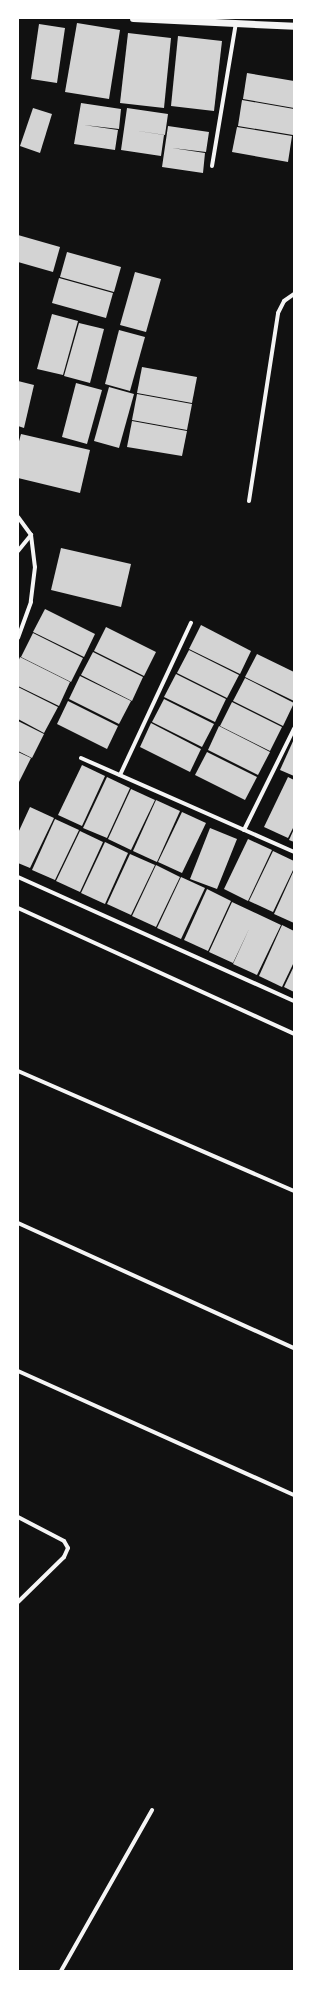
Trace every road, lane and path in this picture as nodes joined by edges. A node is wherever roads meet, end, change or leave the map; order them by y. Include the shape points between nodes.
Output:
1 (132, 18) edge
2 (212, 20) edge
3 (236, 23) junction
4 (294, 26) edge
5 (212, 166) dead end
6 (294, 294) edge
7 (249, 502) dead end
8 (18, 517) edge
9 (31, 535) junction
10 (18, 551) edge
11 (192, 623) dead end
12 (18, 638) edge
13 (294, 729) edge
14 (81, 758) dead end
15 (120, 775) junction
16 (244, 830) junction
17 (294, 852) edge
18 (18, 877) edge
19 (18, 908) edge
20 (294, 1001) edge
21 (294, 1034) edge
22 (18, 1071) edge
23 (294, 1191) edge
24 (18, 1223) edge
25 (294, 1348) edge
26 (18, 1371) edge
27 (293, 1493) edge
28 (18, 1517) edge
29 (18, 1602) edge
30 (152, 1810) dead end
31 (61, 1971) edge

1 - 2 street
2 - 3 street
3 - 4 street
3 - 5 street
6 - 7 street via 284,301 278,313
8 - 9 street
9 - 10 street
9 - 12 street via 35,567 32,602
11 - 15 street
13 - 16 street
14 - 15 street
15 - 16 street
16 - 17 street
18 - 20 street
19 - 21 street
22 - 23 street
24 - 25 street
26 - 27 street
28 - 29 street via 64,1541 68,1548 64,1558
30 - 31 street

